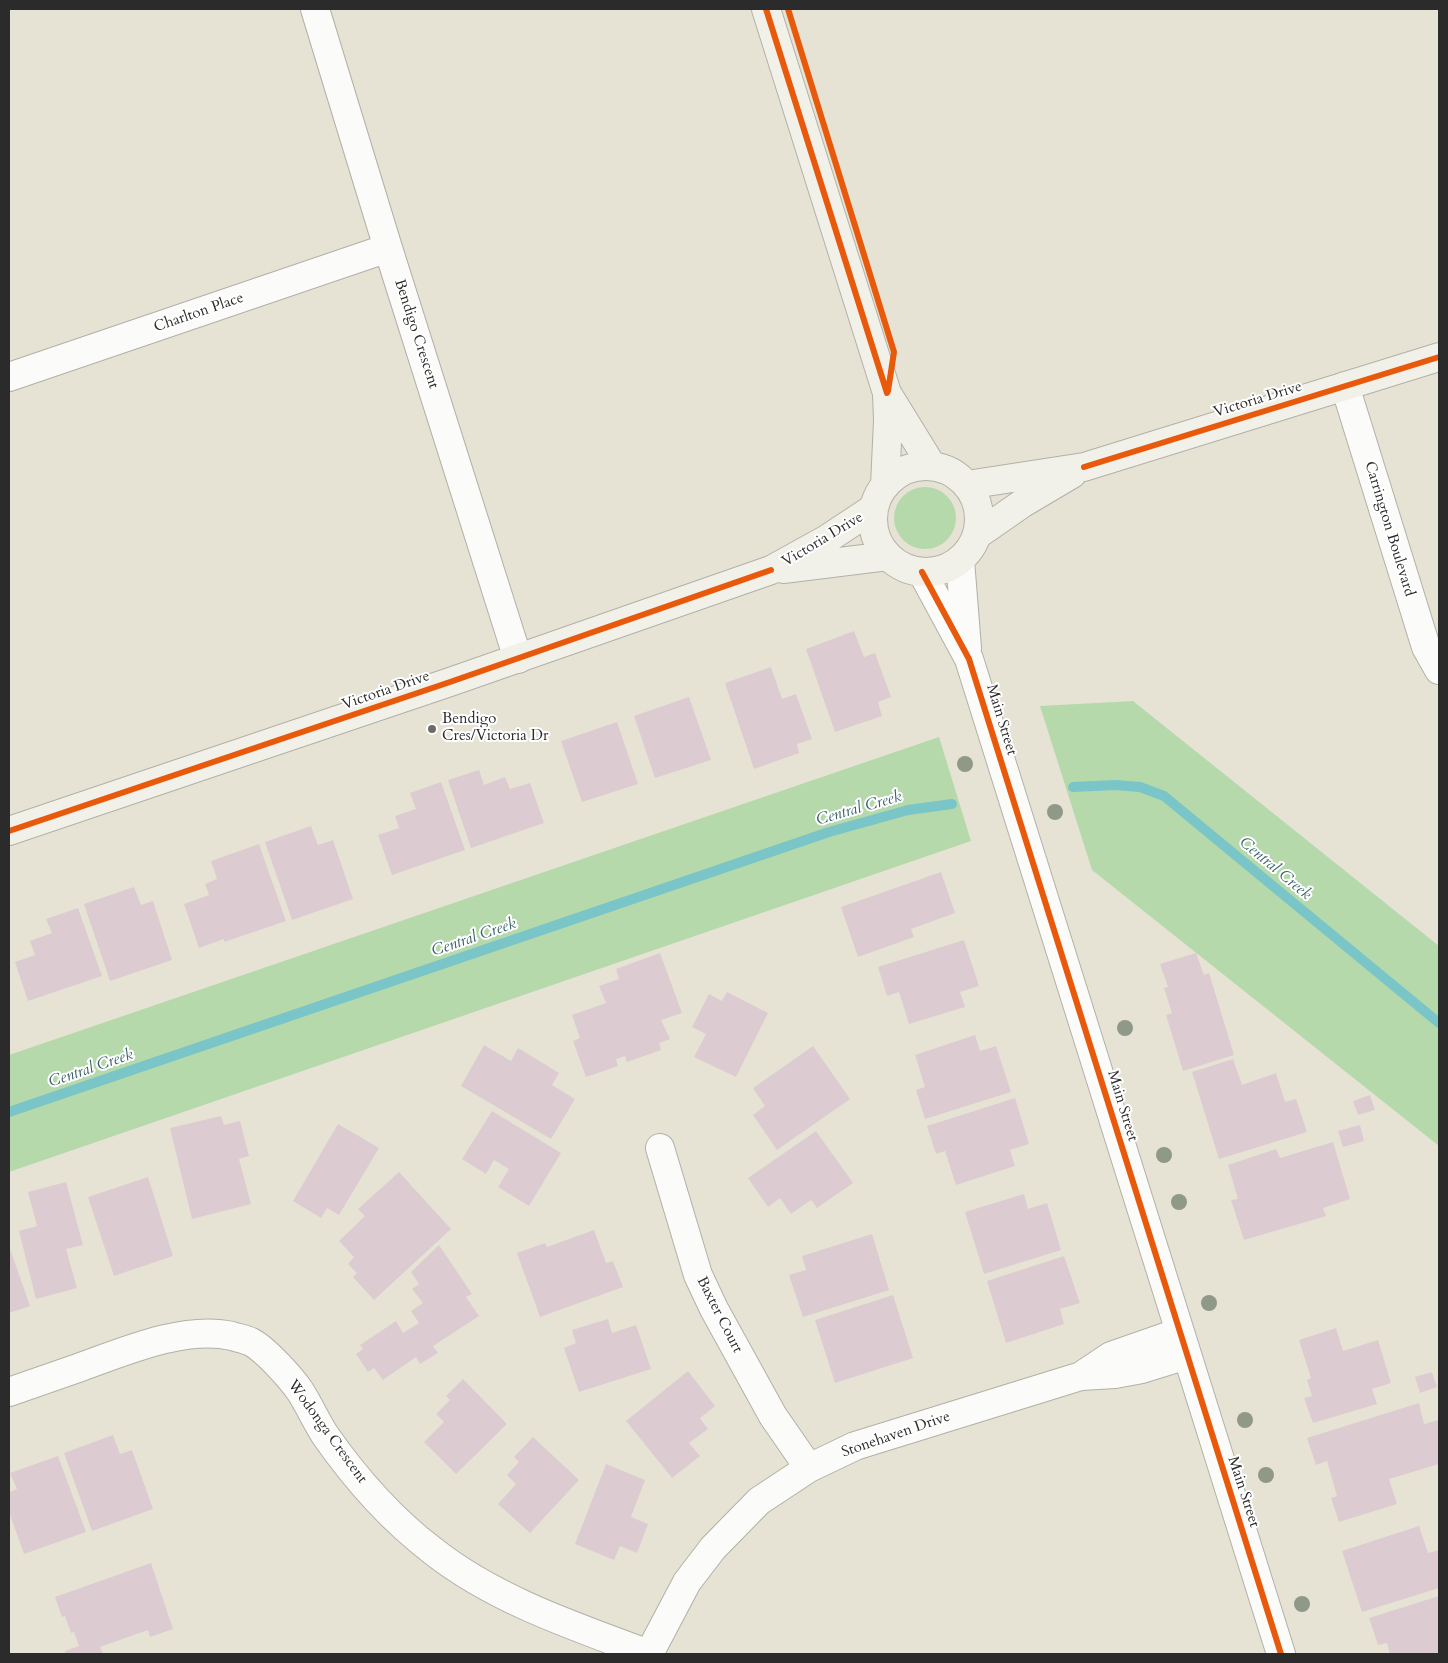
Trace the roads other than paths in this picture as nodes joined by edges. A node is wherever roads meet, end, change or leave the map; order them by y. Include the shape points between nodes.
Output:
1 (316, 9) edge
2 (766, 9) edge
3 (388, 248) junction
4 (1439, 356) edge
5 (9, 377) edge
6 (1345, 386) junction
7 (887, 393) junction
8 (932, 466) junction
9 (1084, 467) junction
10 (967, 485) junction
11 (880, 497) junction
12 (976, 535) junction
13 (888, 556) junction
14 (960, 560) junction
15 (771, 570) junction
16 (922, 572) junction
17 (518, 659) junction
18 (968, 660) junction
19 (1439, 670) edge
20 (9, 832) edge
21 (660, 1148) dead end
22 (1183, 1344) junction
23 (9, 1392) edge
24 (809, 1468) junction
25 (649, 1654) edge
26 (1281, 1654) edge

1 - 3 street, Bendigo Crescent
2 - 7 street
3 - 5 street, Charlton Place
3 - 17 street, Bendigo Crescent
4 - 6 street, Victoria Drive
6 - 9 street, Victoria Drive
6 - 19 street, Carrington Boulevard via 1426,647
7 - 8 street
7 - 11 street via 888,420
8 - 10 street via 957,476
8 - 11 street via 898,474
9 - 10 street, Victoria Drive
9 - 12 street, Victoria Drive
10 - 12 street via 976,500 979,518
11 - 13 street via 874,526
11 - 15 street, Victoria Drive via 828,539
12 - 14 street
13 - 15 street, Victoria Drive
13 - 16 street via 898,564
14 - 16 street via 936,572
14 - 18 street, Main Street
15 - 17 street, Victoria Drive
16 - 18 street, Main Street
17 - 20 street, Victoria Drive
18 - 22 street, Main Street
21 - 24 street, Baxter Court via 695,1267 714,1309 773,1416
22 - 24 street, Stonehaven Drive via 1111,1356 1081,1376 855,1446
22 - 26 street, Main Street
23 - 25 street, Wodonga Crescent via 174,1338 197,1334 231,1336 252,1342 300,1391 325,1434 362,1482 391,1515 433,1552 483,1584 535,1609
24 - 25 street, Stonehaven Drive via 759,1501 713,1548 687,1582

